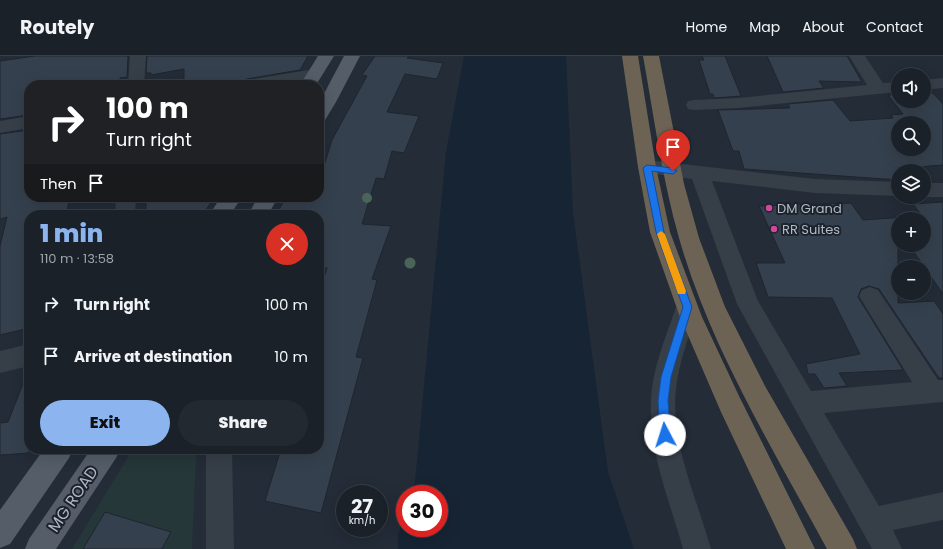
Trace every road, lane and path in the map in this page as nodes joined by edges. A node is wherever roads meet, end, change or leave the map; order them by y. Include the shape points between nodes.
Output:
1 (138, 56) edge
2 (326, 56) edge
3 (352, 56) edge
4 (630, 56) edge
5 (651, 56) edge
6 (857, 56) edge
7 (311, 79) edge
8 (136, 80) edge
9 (300, 80) edge
10 (943, 83) edge
11 (931, 84) edge
12 (891, 88) edge
13 (878, 89) junction
14 (694, 105) dead end
15 (324, 108) edge
16 (24, 123) edge
17 (0, 127) edge
18 (647, 168) junction
19 (673, 171) junction
20 (700, 174) junction
21 (891, 189) edge
22 (931, 190) edge
23 (943, 190) edge
24 (870, 296) dead end
25 (687, 307) junction
26 (24, 357) edge
27 (0, 362) edge
28 (937, 391) edge
29 (805, 403) junction
30 (56, 454) edge
31 (104, 454) edge
32 (219, 454) edge
33 (943, 506) edge
34 (872, 521) junction
35 (0, 534) edge
36 (39, 549) edge
37 (220, 549) edge
38 (697, 549) edge
39 (802, 549) edge
40 (843, 549) edge
41 (888, 549) edge

1 - 8 street
2 - 7 main road
3 - 15 main road
4 - 18 highway
5 - 19 highway
6 - 13 street
7 - 9 street
10 - 11 street
12 - 13 street
13 - 14 street
16 - 17 street
18 - 19 street
18 - 25 highway via 660,232
19 - 20 street
19 - 40 highway via 689,238 714,308 756,394
20 - 21 street via 815,186
20 - 29 street via 748,304
22 - 23 street
24 - 28 street
25 - 38 street via 666,377 663,401 665,435
25 - 39 highway via 730,404
26 - 27 street
28 - 29 street
29 - 34 street
30 - 35 main road
31 - 36 main road, MG ROAD
32 - 37 street
33 - 34 street
34 - 41 street

